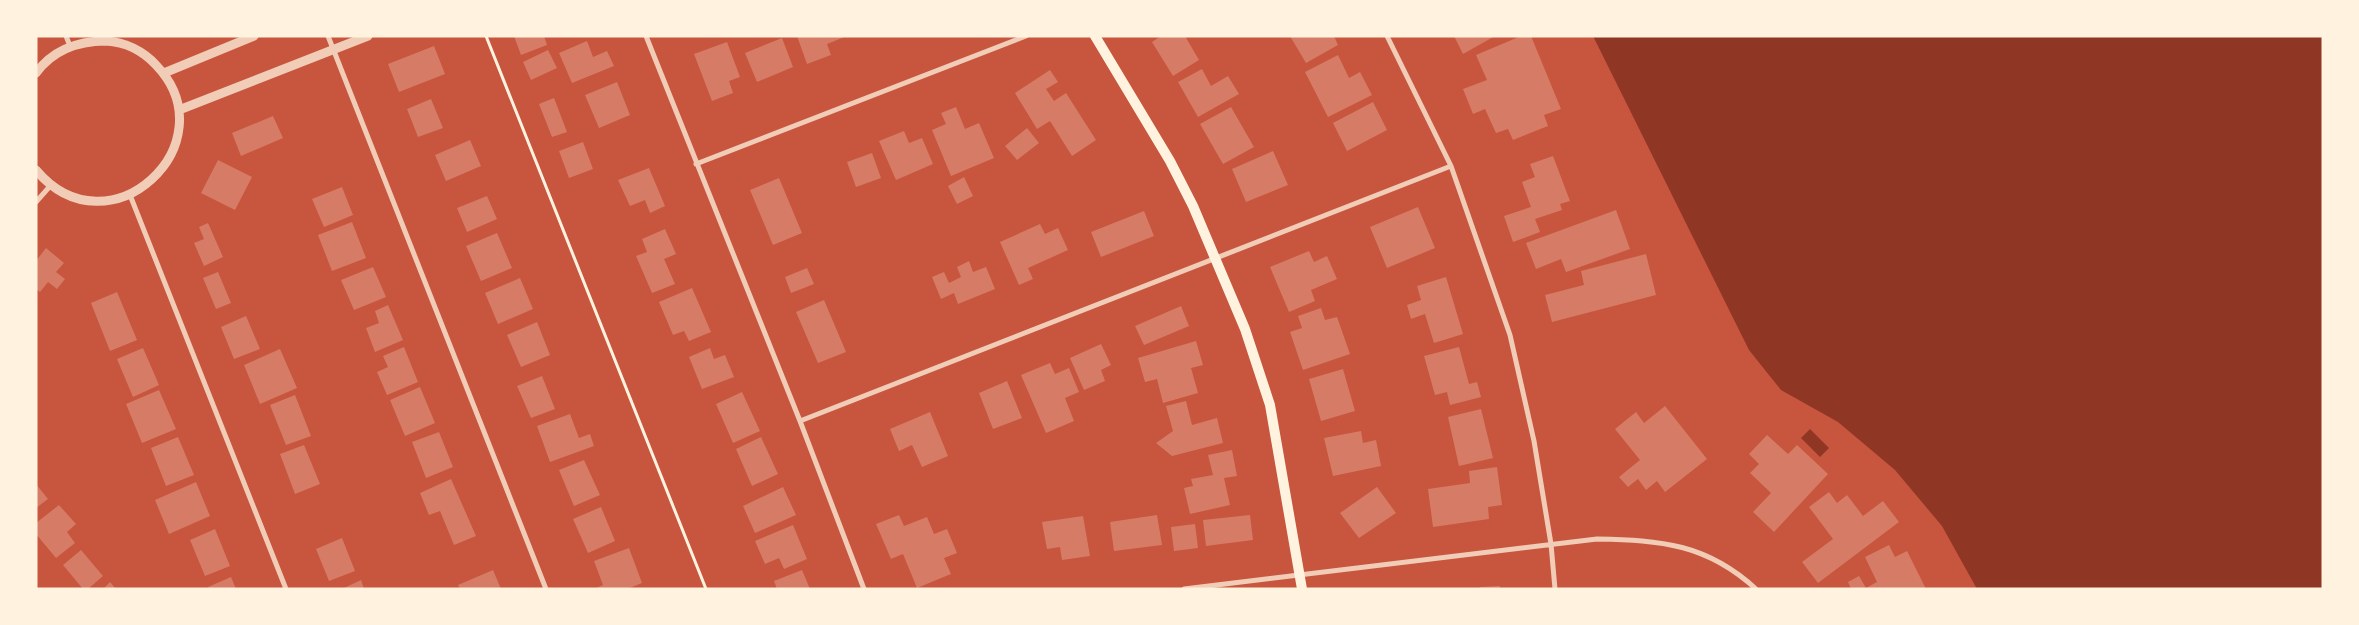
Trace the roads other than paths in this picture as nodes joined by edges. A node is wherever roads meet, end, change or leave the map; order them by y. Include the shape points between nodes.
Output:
1 (66, 36) edge
2 (254, 36) edge
3 (328, 36) edge
4 (368, 36) edge
5 (646, 36) edge
6 (1026, 36) edge
7 (1095, 36) edge
8 (1387, 36) edge
9 (70, 46) junction
10 (333, 51) junction
11 (36, 72) edge
12 (164, 73) junction
13 (179, 110) junction
14 (696, 164) junction
15 (1451, 166) junction
16 (36, 170) edge
17 (51, 185) junction
18 (130, 195) junction
19 (36, 202) edge
20 (1215, 258) junction
21 (800, 421) junction
22 (1551, 544) junction
23 (1301, 575) junction
24 (286, 589) edge
25 (546, 589) edge
26 (864, 589) edge
27 (1184, 589) edge
28 (1302, 589) edge
29 (1555, 589) edge
30 (1756, 589) edge

1 - 9 street
2 - 12 street
3 - 10 street
4 - 10 street
5 - 14 street
6 - 14 street
7 - 20 main road via 1170,161
8 - 15 street
9 - 11 street via 54,55
9 - 12 street via 90,41 132,47 150,58
10 - 13 street
10 - 25 street
12 - 13 street via 174,90
13 - 18 street via 179,131 174,151 148,184
14 - 21 street
15 - 20 street
15 - 22 street via 1510,335 1534,441
16 - 17 street
17 - 18 street via 68,196 89,201 108,202
17 - 19 street
18 - 24 street
20 - 21 street
20 - 23 main road via 1245,329 1270,405
21 - 26 street
22 - 23 street
22 - 29 street
22 - 30 street via 1597,539 1643,540 1682,546 1713,558
23 - 27 street
23 - 28 main road

